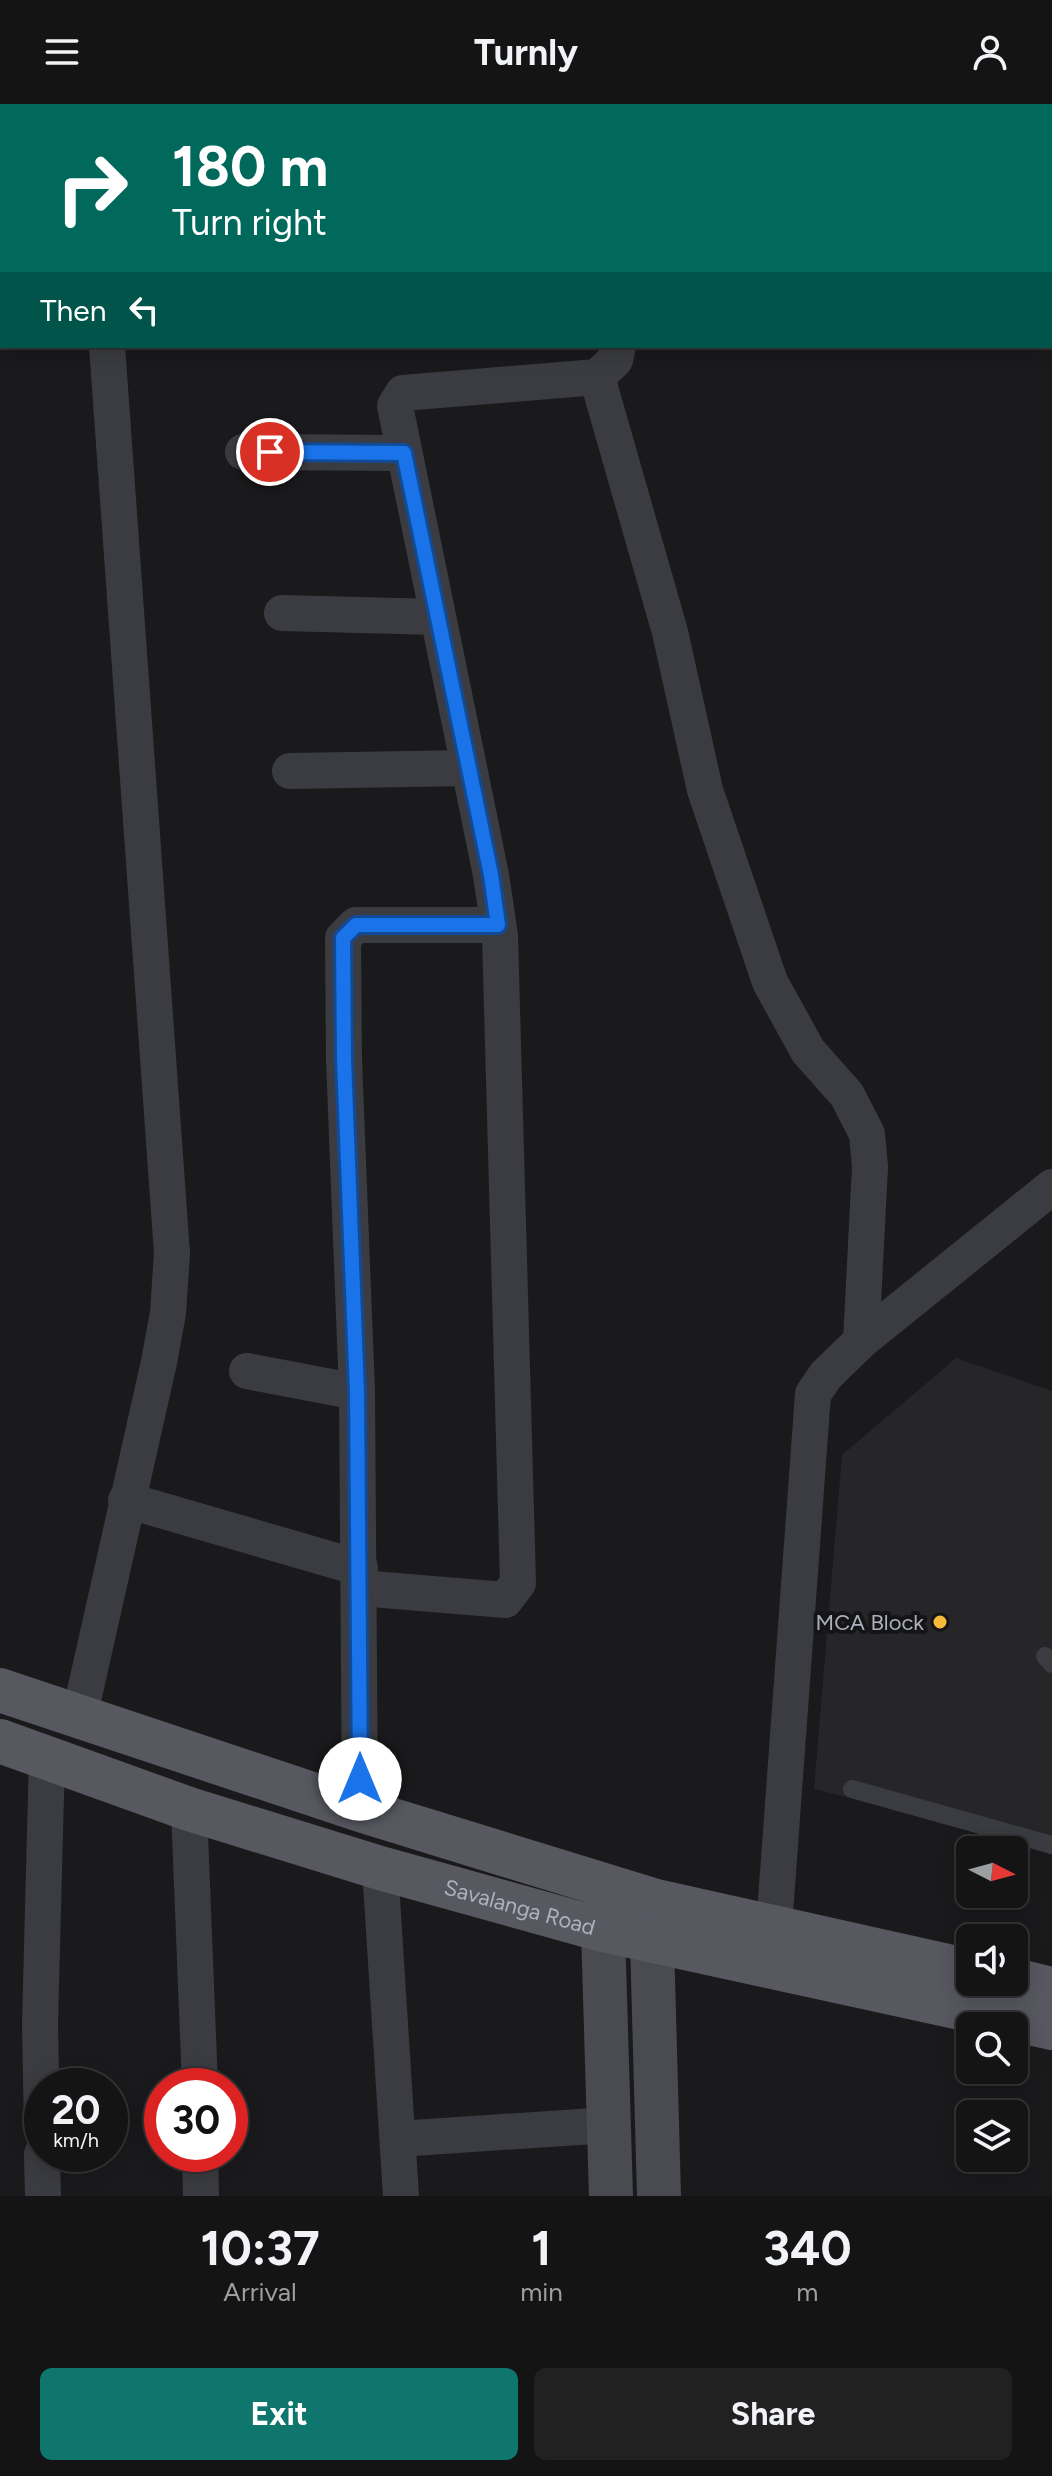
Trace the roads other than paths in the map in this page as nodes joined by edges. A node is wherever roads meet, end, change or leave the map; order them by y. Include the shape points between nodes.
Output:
1 (107, 348) edge
2 (618, 348) edge
3 (597, 377) junction
4 (243, 452) dead end
5 (404, 453) junction
6 (282, 613) dead end
7 (438, 617) junction
8 (469, 768) junction
9 (290, 771) dead end
10 (498, 925) junction
11 (1052, 1187) edge
12 (861, 1341) junction
13 (247, 1371) dead end
14 (357, 1392) junction
15 (126, 1500) junction
16 (360, 1578) junction
17 (0, 1690) edge
18 (79, 1718) junction
19 (0, 1741) edge
20 (47, 1756) junction
21 (852, 1789) dead end
22 (189, 1809) junction
23 (360, 1810) junction
24 (1052, 1845) edge
25 (380, 1868) junction
26 (607, 1886) junction
27 (654, 1921) junction
28 (774, 1927) junction
29 (603, 1930) junction
30 (956, 1968) edge
31 (1028, 1983) edge
32 (1052, 1989) edge
33 (1052, 2028) edge
34 (41, 2068) edge
35 (199, 2068) edge
36 (609, 2125) junction
37 (398, 2139) junction
38 (42, 2172) edge
39 (200, 2172) edge
40 (43, 2196) edge
41 (201, 2196) edge
42 (401, 2196) edge
43 (611, 2196) edge
44 (659, 2196) edge

1 - 15 street via 172,1253 168,1313
2 - 3 street via 615,360
3 - 5 street via 403,393 395,406
3 - 12 street via 670,632 705,790 770,982 808,1051 847,1095 867,1134
4 - 5 street
5 - 7 street
6 - 7 street
7 - 8 street
8 - 9 street
8 - 10 street
10 - 14 street via 356,925 343,938
10 - 16 street via 518,1583 505,1600
11 - 12 street
12 - 28 street via 813,1394
13 - 14 street
14 - 16 street
15 - 16 street
15 - 18 street
16 - 23 street
17 - 18 main road, Savalanga Road
18 - 23 main road, Savalanga Road
19 - 20 main road, Savalanga Road
20 - 22 main road, Savalanga Road
20 - 34 street
21 - 24 lane
22 - 25 main road, Savalanga Road
22 - 35 street
23 - 26 main road, Savalanga Road
25 - 29 main road, Savalanga Road
25 - 37 street
26 - 27 main road, Savalanga Road
26 - 29 street
27 - 28 main road, Savalanga Road
27 - 29 main road, Savalanga Road
27 - 33 main road, Savalanga Road
27 - 44 street
28 - 30 main road, Savalanga Road
29 - 36 street
31 - 32 main road
36 - 37 street
36 - 43 street
37 - 42 street
38 - 40 street
39 - 41 street

